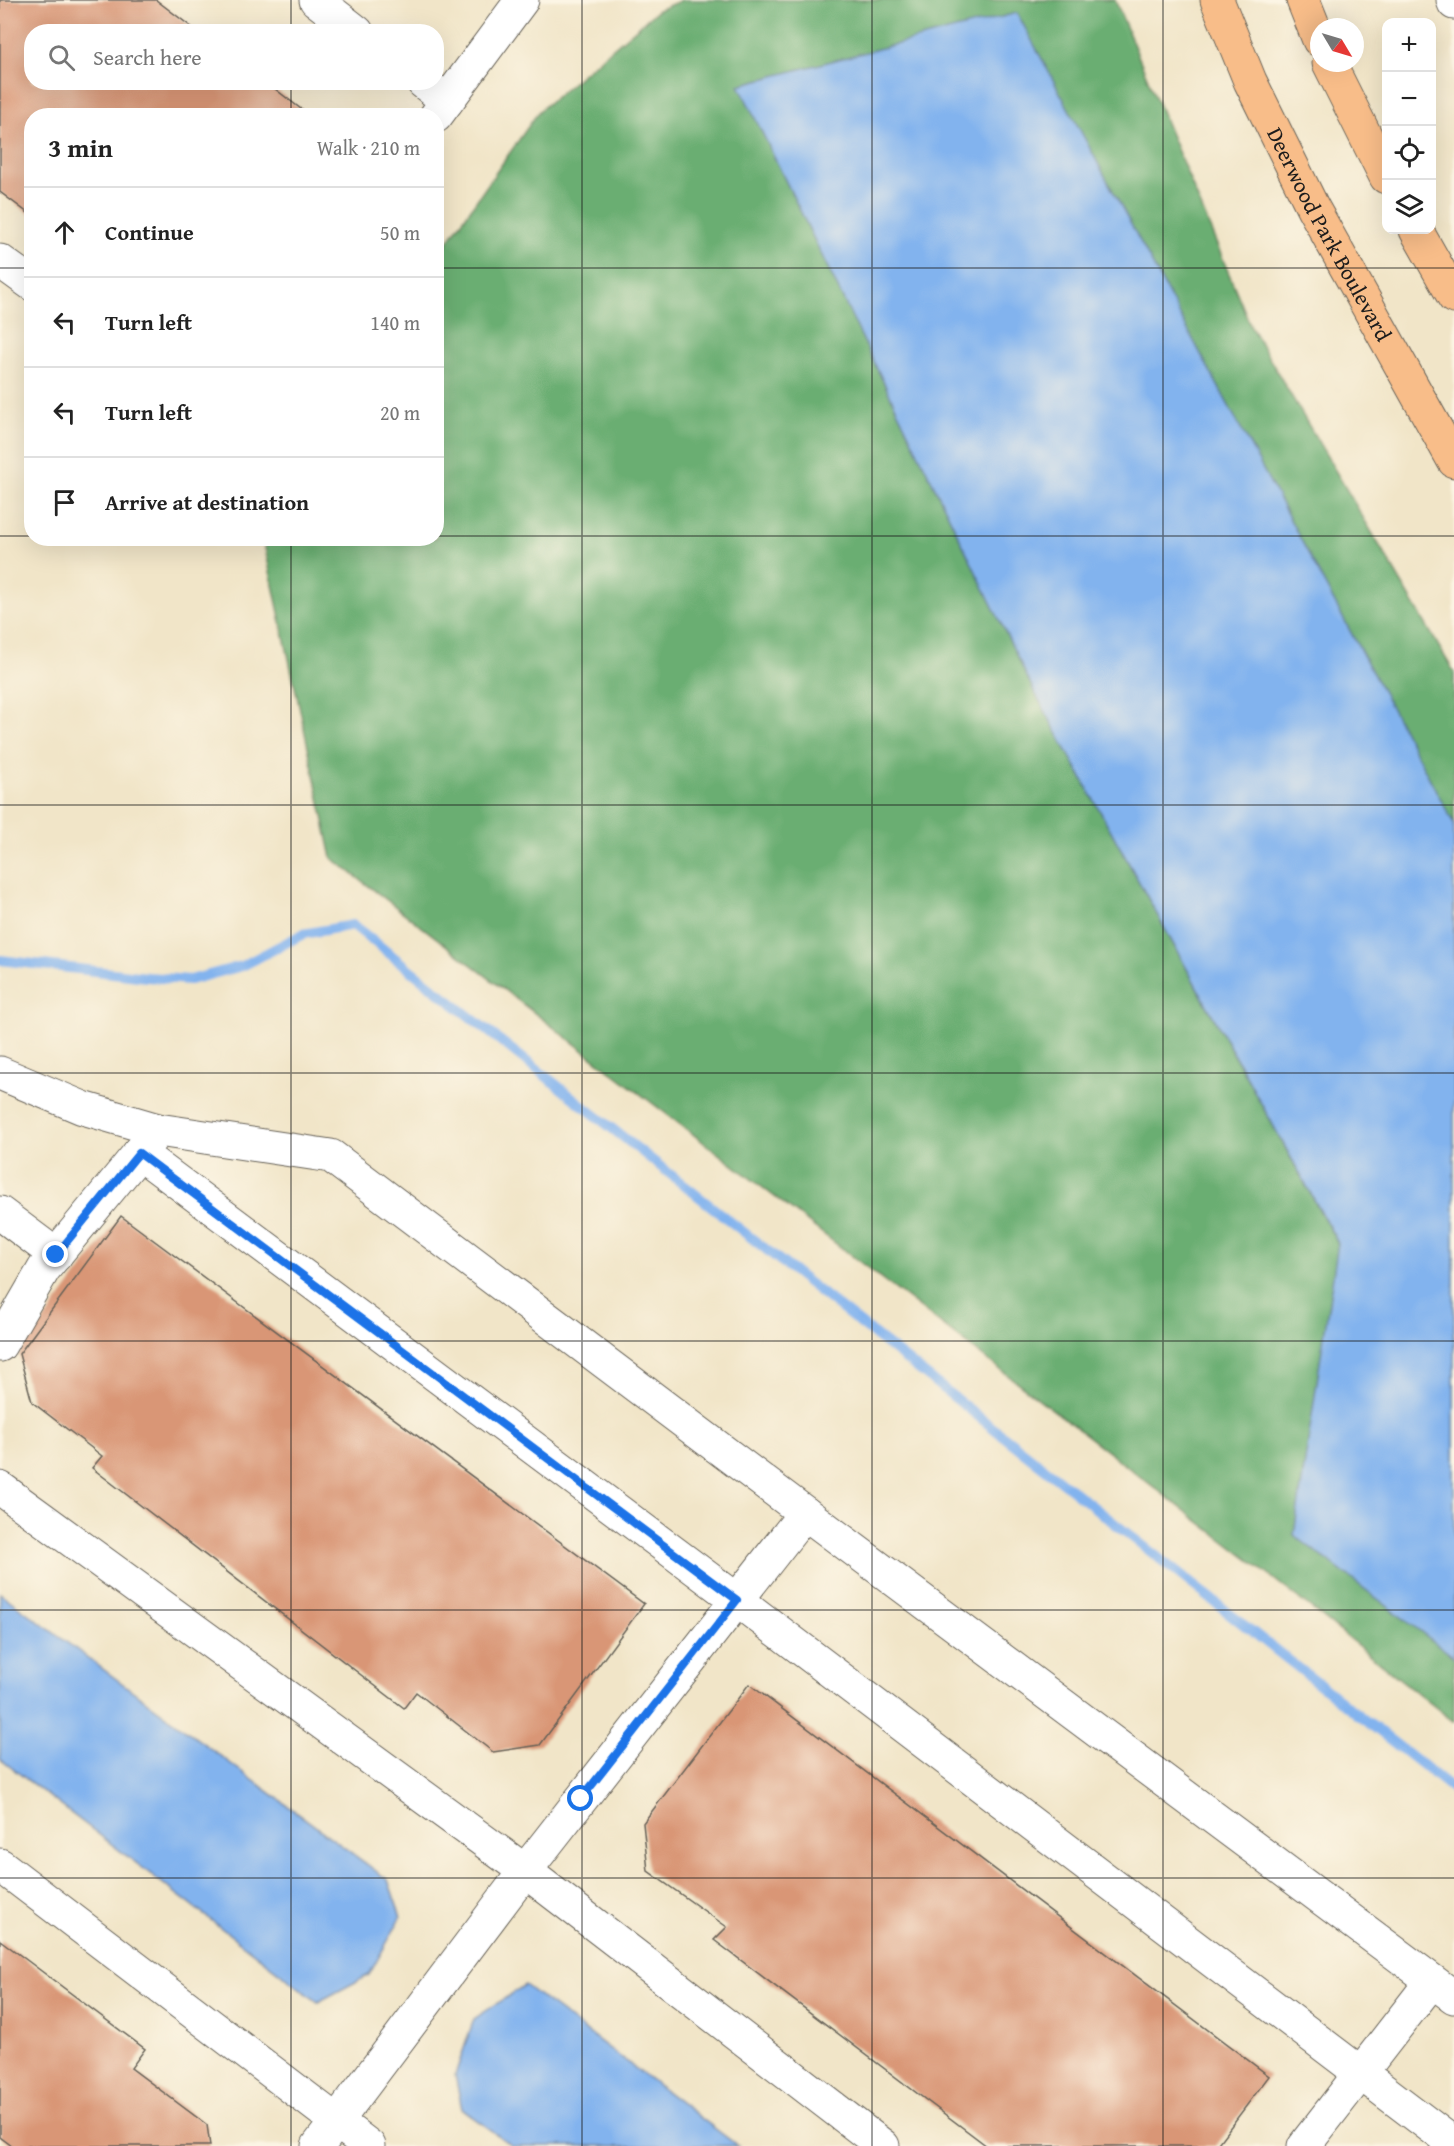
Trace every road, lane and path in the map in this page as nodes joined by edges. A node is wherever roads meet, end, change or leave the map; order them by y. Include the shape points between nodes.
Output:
1 (316, 0) edge
2 (522, 0) edge
3 (1217, 0) edge
4 (1303, 0) edge
5 (1310, 18) edge
6 (347, 24) edge
7 (1334, 72) edge
8 (444, 90) edge
9 (1382, 169) edge
10 (1418, 234) edge
11 (0, 261) edge
12 (24, 278) edge
13 (1454, 297) edge
14 (1454, 460) edge
15 (0, 1073) edge
16 (149, 1142) junction
17 (0, 1213) edge
18 (56, 1255) junction
19 (0, 1346) edge
20 (0, 1488) edge
21 (805, 1513) junction
22 (737, 1600) junction
23 (0, 1864) edge
24 (525, 1871) junction
25 (1443, 1989) edge
26 (1360, 2073) junction
27 (327, 2134) edge
28 (1454, 2144) edge
29 (369, 2146) edge
30 (883, 2146) edge
31 (1304, 2146) edge

1 - 6 lane
2 - 8 lane
3 - 14 main road, Deerwood Park Boulevard via 1250,81 1313,208
4 - 5 main road
7 - 9 main road
10 - 13 main road
11 - 12 lane
15 - 16 lane via 83,1108
16 - 18 lane
16 - 21 lane via 331,1156
16 - 22 lane
17 - 18 lane
18 - 19 lane
20 - 24 lane
21 - 22 lane
21 - 25 lane
22 - 24 lane
22 - 26 lane
23 - 27 lane
24 - 27 lane
24 - 30 lane
25 - 26 lane
26 - 28 lane
26 - 31 lane
27 - 29 lane

